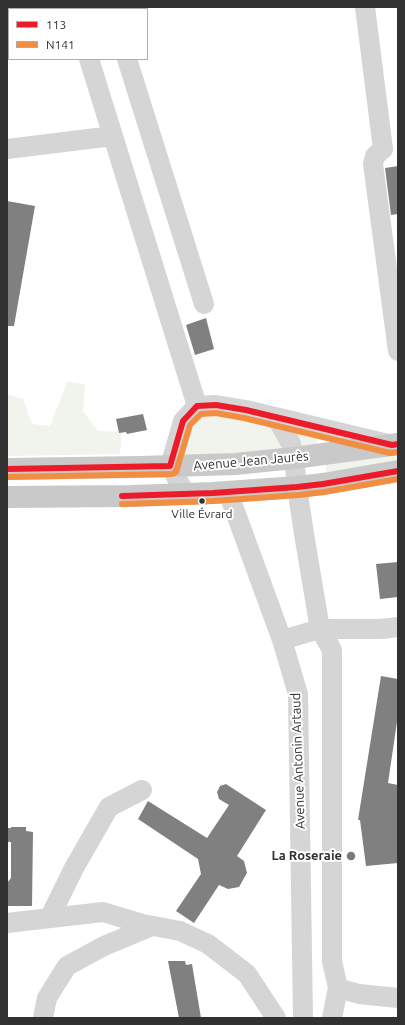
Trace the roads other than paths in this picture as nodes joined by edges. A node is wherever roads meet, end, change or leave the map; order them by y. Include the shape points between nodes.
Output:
1 (365, 7) edge
2 (89, 60) edge
3 (127, 60) edge
4 (113, 136) junction
5 (7, 149) edge
6 (204, 304) dead end
7 (398, 351) edge
8 (197, 406) junction
9 (276, 417) junction
10 (395, 444) edge
11 (294, 458) junction
12 (170, 466) junction
13 (7, 470) edge
14 (398, 471) edge
15 (297, 487) junction
16 (228, 492) junction
17 (186, 495) junction
18 (7, 497) edge
19 (398, 627) edge
20 (320, 629) junction
21 (282, 640) junction
22 (142, 790) dead end
23 (50, 917) junction
24 (7, 923) edge
25 (152, 926) junction
26 (338, 988) junction
27 (398, 998) edge
28 (43, 1018) edge
29 (276, 1018) edge
30 (303, 1018) edge
31 (332, 1018) edge

1 - 7 street via 383,149 375,156 373,164
2 - 4 street
3 - 6 street
4 - 5 street
4 - 8 street
8 - 9 street via 216,405
8 - 12 street via 183,421
9 - 10 street
9 - 11 street via 291,444
10 - 11 main road, Avenue Jean Jaurès
11 - 12 main road, Avenue Jean Jaurès via 235,464
11 - 15 street
12 - 13 main road, Avenue Jean Jaurès
12 - 17 street
14 - 15 main road
15 - 16 main road
15 - 20 street
16 - 17 main road
16 - 21 street, Avenue Antonin Artaud
17 - 18 main road
19 - 20 street
20 - 21 street
20 - 26 street via 332,650 332,961
21 - 30 street, Avenue Antonin Artaud via 298,694
22 - 23 street via 109,807 74,868
23 - 24 street
23 - 25 street via 103,912
25 - 28 street via 104,946 67,966 47,998
25 - 29 street via 180,931 208,944 247,974
26 - 27 street via 359,994
26 - 31 street

